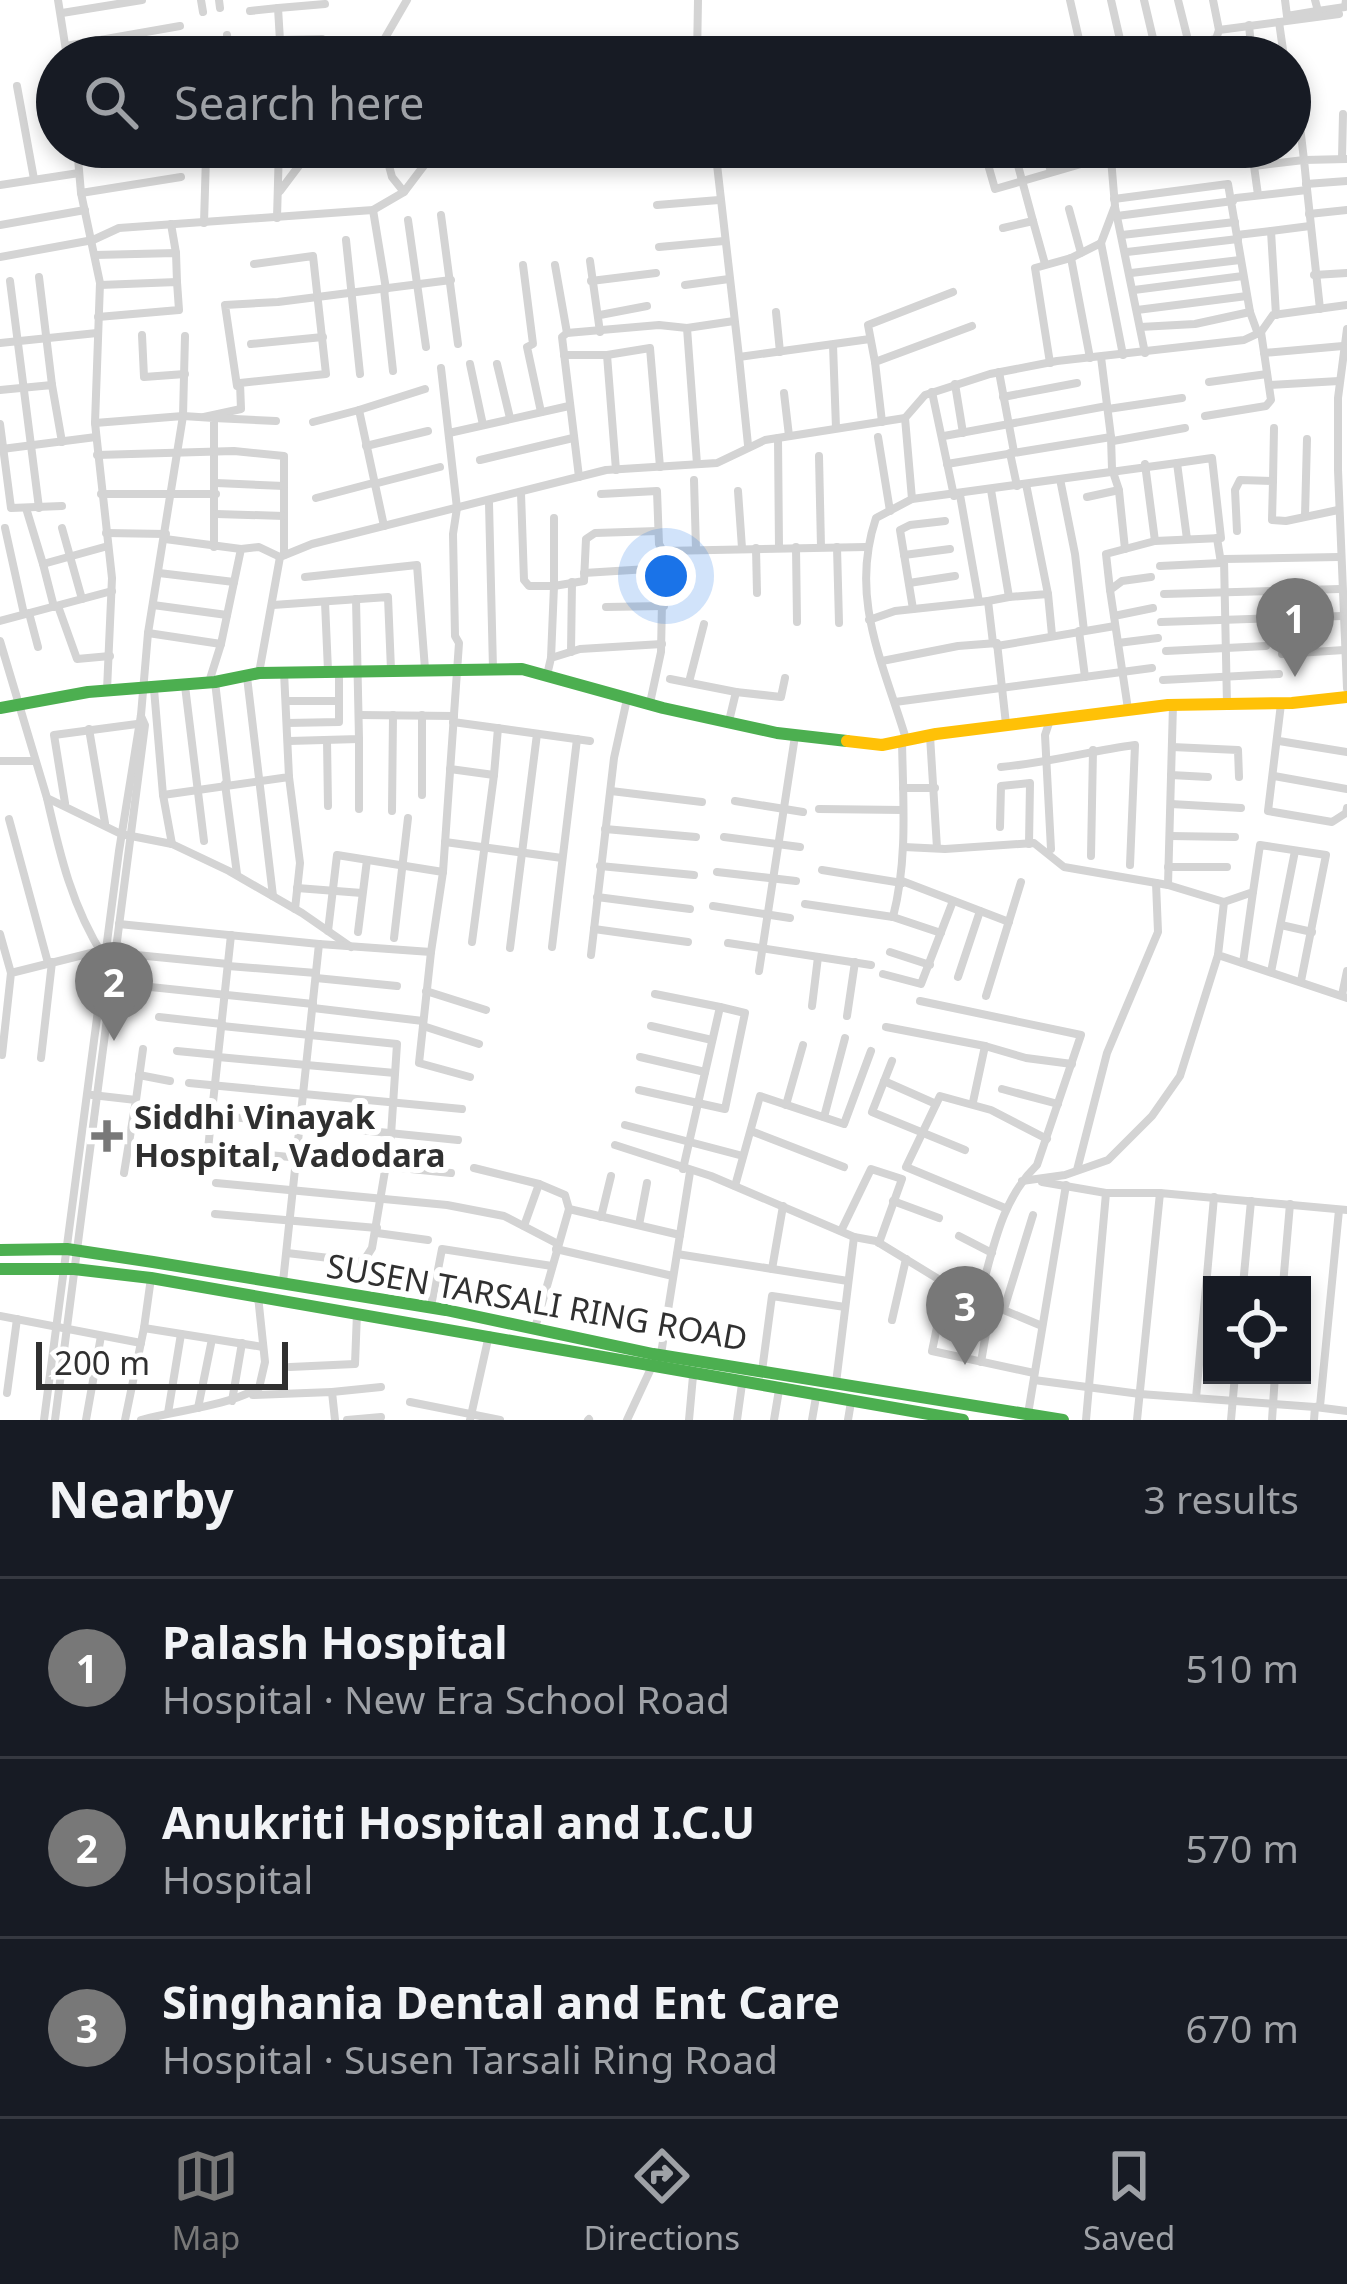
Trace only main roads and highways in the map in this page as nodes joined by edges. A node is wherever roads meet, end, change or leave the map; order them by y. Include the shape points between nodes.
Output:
1 (1347, 693) edge
2 (0, 708) edge
3 (0, 1250) edge
4 (0, 1269) edge
5 (656, 1360) junction
6 (907, 1415) edge
7 (963, 1420) edge
8 (1064, 1420) edge

1 - 2 main road via 1281,704 1173,705 882,745 729,723 522,669 284,671
3 - 5 main road, SUSEN TARSALI RING ROAD via 72,1250 283,1283
4 - 5 main road, SUSEN TARSALI RING ROAD via 151,1278
5 - 6 main road, SUSEN TARSALI RING ROAD via 693,1376
5 - 8 main road, SUSEN TARSALI RING ROAD
6 - 7 main road, SUSEN TARSALI RING ROAD

